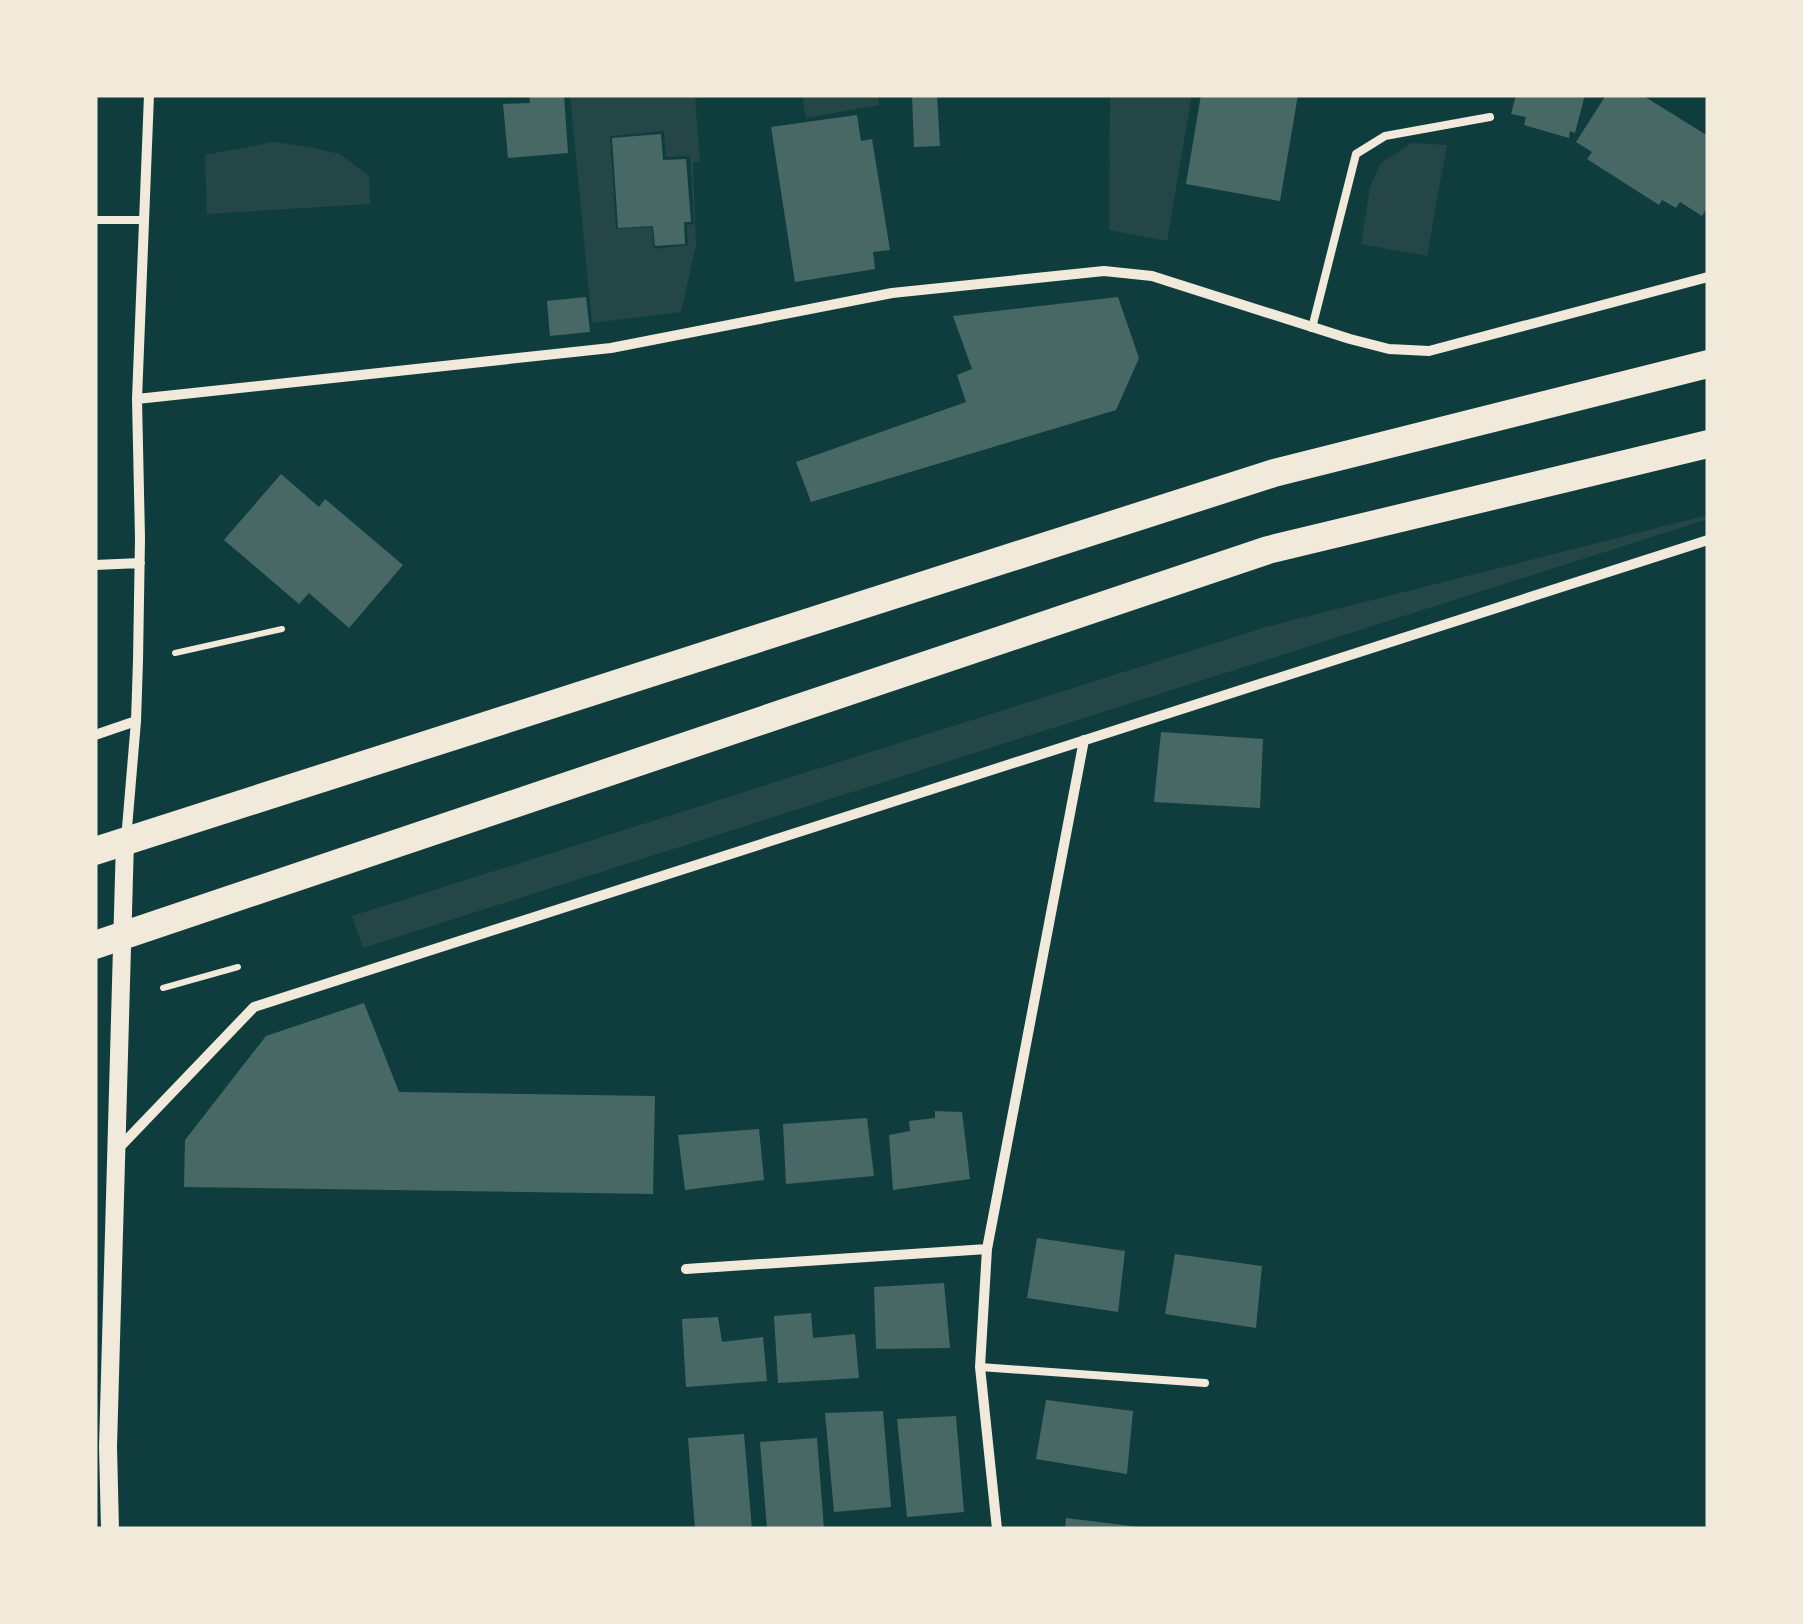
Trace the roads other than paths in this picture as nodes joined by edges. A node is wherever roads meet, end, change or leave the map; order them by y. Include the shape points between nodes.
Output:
1 (149, 95) edge
2 (1490, 117) dead end
3 (95, 220) edge
4 (144, 220) junction
5 (1708, 277) edge
6 (1312, 328) junction
7 (1708, 364) edge
8 (138, 399) junction
9 (1708, 444) edge
10 (1708, 540) edge
11 (140, 563) junction
12 (95, 564) edge
13 (136, 720) junction
14 (95, 734) edge
15 (1084, 740) junction
16 (126, 841) junction
17 (95, 852) edge
18 (122, 936) junction
19 (95, 945) edge
20 (116, 1151) junction
21 (987, 1249) junction
22 (686, 1269) dead end
23 (104, 1276) edge
24 (980, 1367) junction
25 (1206, 1383) dead end
26 (110, 1529) edge
27 (997, 1529) edge

1 - 4 street
2 - 6 lane via 1385,136 1356,154
3 - 4 lane
4 - 8 street
5 - 6 street via 1430,351 1389,349
6 - 8 street via 1152,276 1104,271 892,294 611,348
7 - 16 highway via 1274,473
8 - 11 street
9 - 18 highway via 1268,550
10 - 15 street
11 - 12 street
11 - 13 street
13 - 14 street
13 - 16 street
15 - 20 street via 254,1008
15 - 21 street
16 - 17 highway
16 - 18 street
18 - 19 highway
18 - 20 street
20 - 23 street
21 - 22 street
21 - 24 street
23 - 26 street
24 - 25 lane
24 - 27 street

